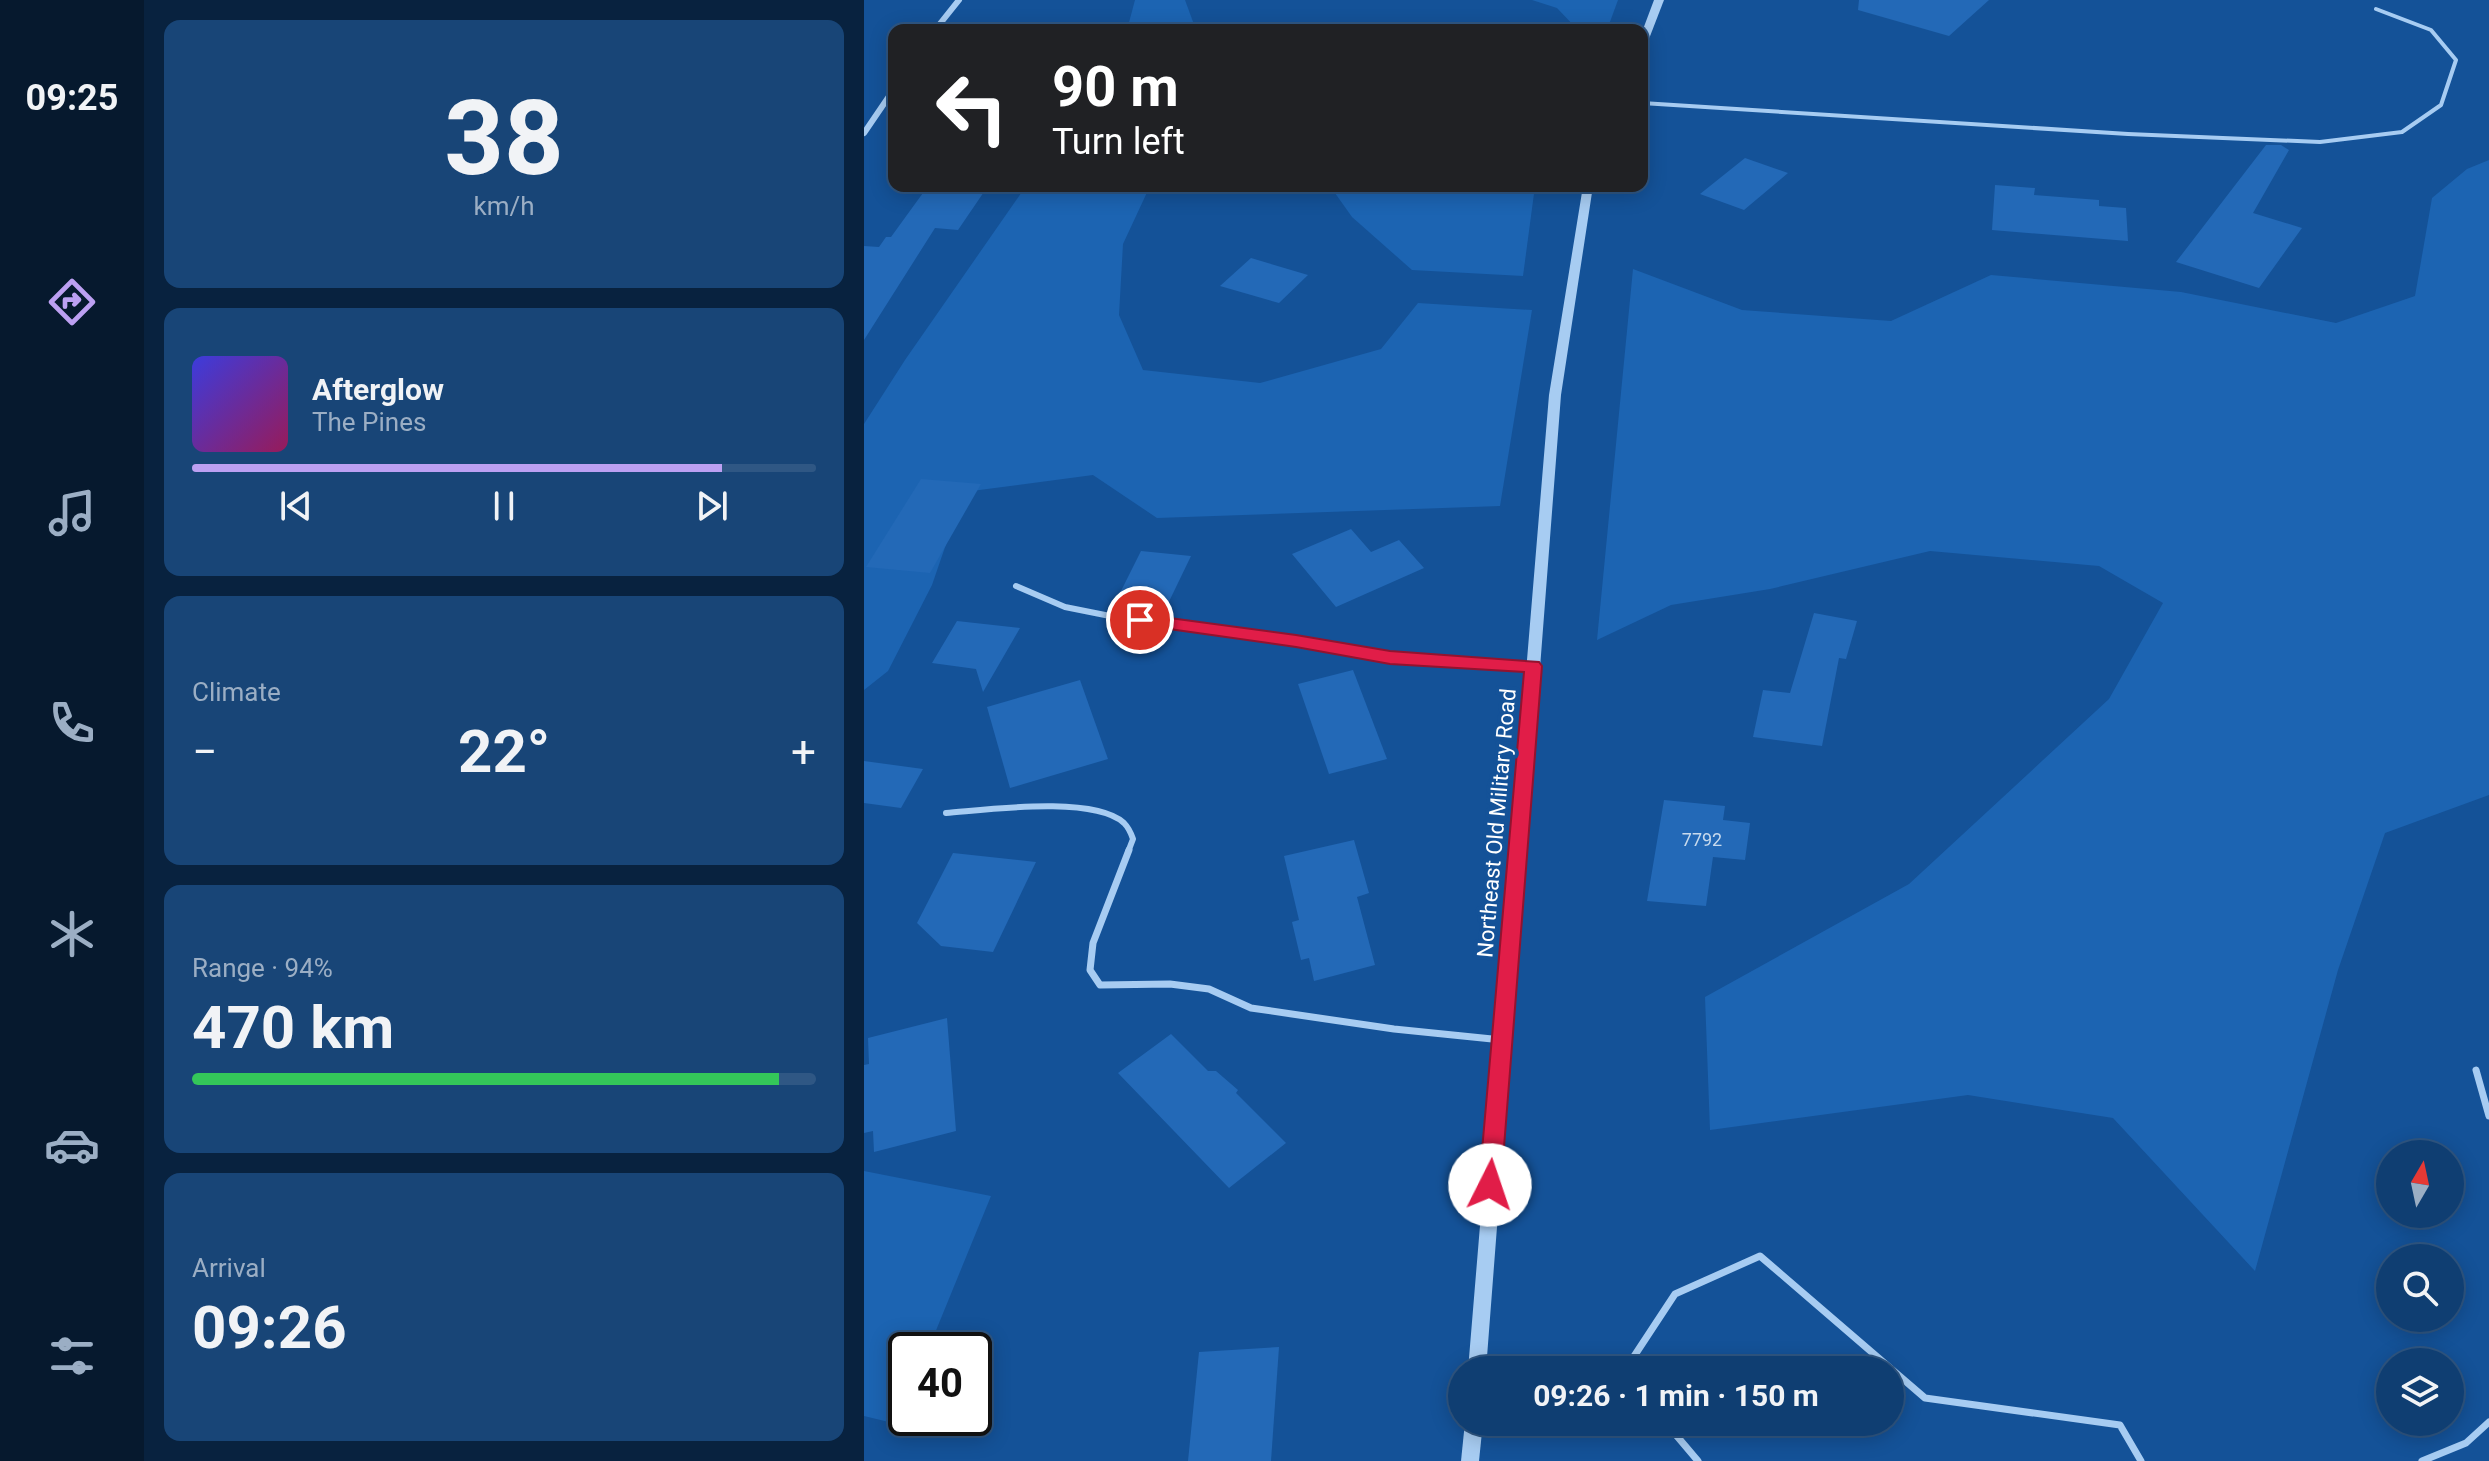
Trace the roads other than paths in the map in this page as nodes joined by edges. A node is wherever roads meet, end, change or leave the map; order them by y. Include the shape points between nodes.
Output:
1 (959, 0) edge
2 (1659, 0) edge
3 (2376, 9) dead end
4 (940, 24) edge
5 (1648, 28) edge
6 (888, 98) edge
7 (1648, 103) edge
8 (864, 133) edge
9 (1587, 192) edge
10 (1016, 586) dead end
11 (1533, 666) junction
12 (946, 813) dead end
13 (1502, 1040) junction
14 (2476, 1070) dead end
15 (2489, 1116) edge
16 (1478, 1356) edge
17 (1634, 1356) edge
18 (1876, 1356) edge
19 (1904, 1380) edge
20 (2489, 1422) edge
21 (1473, 1436) edge
22 (1677, 1436) edge
23 (1470, 1461) edge
24 (1698, 1461) edge
25 (2141, 1461) edge
26 (2422, 1461) edge

1 - 4 street
2 - 5 street
3 - 7 lane via 2431,30 2456,60 2441,105 2402,132 2306,141
6 - 8 street
9 - 11 street, Northeast Old Military Road via 1555,395
10 - 11 lane via 1065,607 1115,617 1390,658
11 - 13 street, Northeast Old Military Road
12 - 13 lane via 1062,807 1092,809 1124,822 1133,839 1093,943 1090,970 1100,985 1209,989 1251,1008
13 - 16 street, Northeast Old Military Road
14 - 15 lane
17 - 18 lane via 1675,1294 1760,1256
19 - 25 lane via 1925,1398 2120,1425
20 - 26 lane via 2466,1443
21 - 23 street
22 - 24 lane

